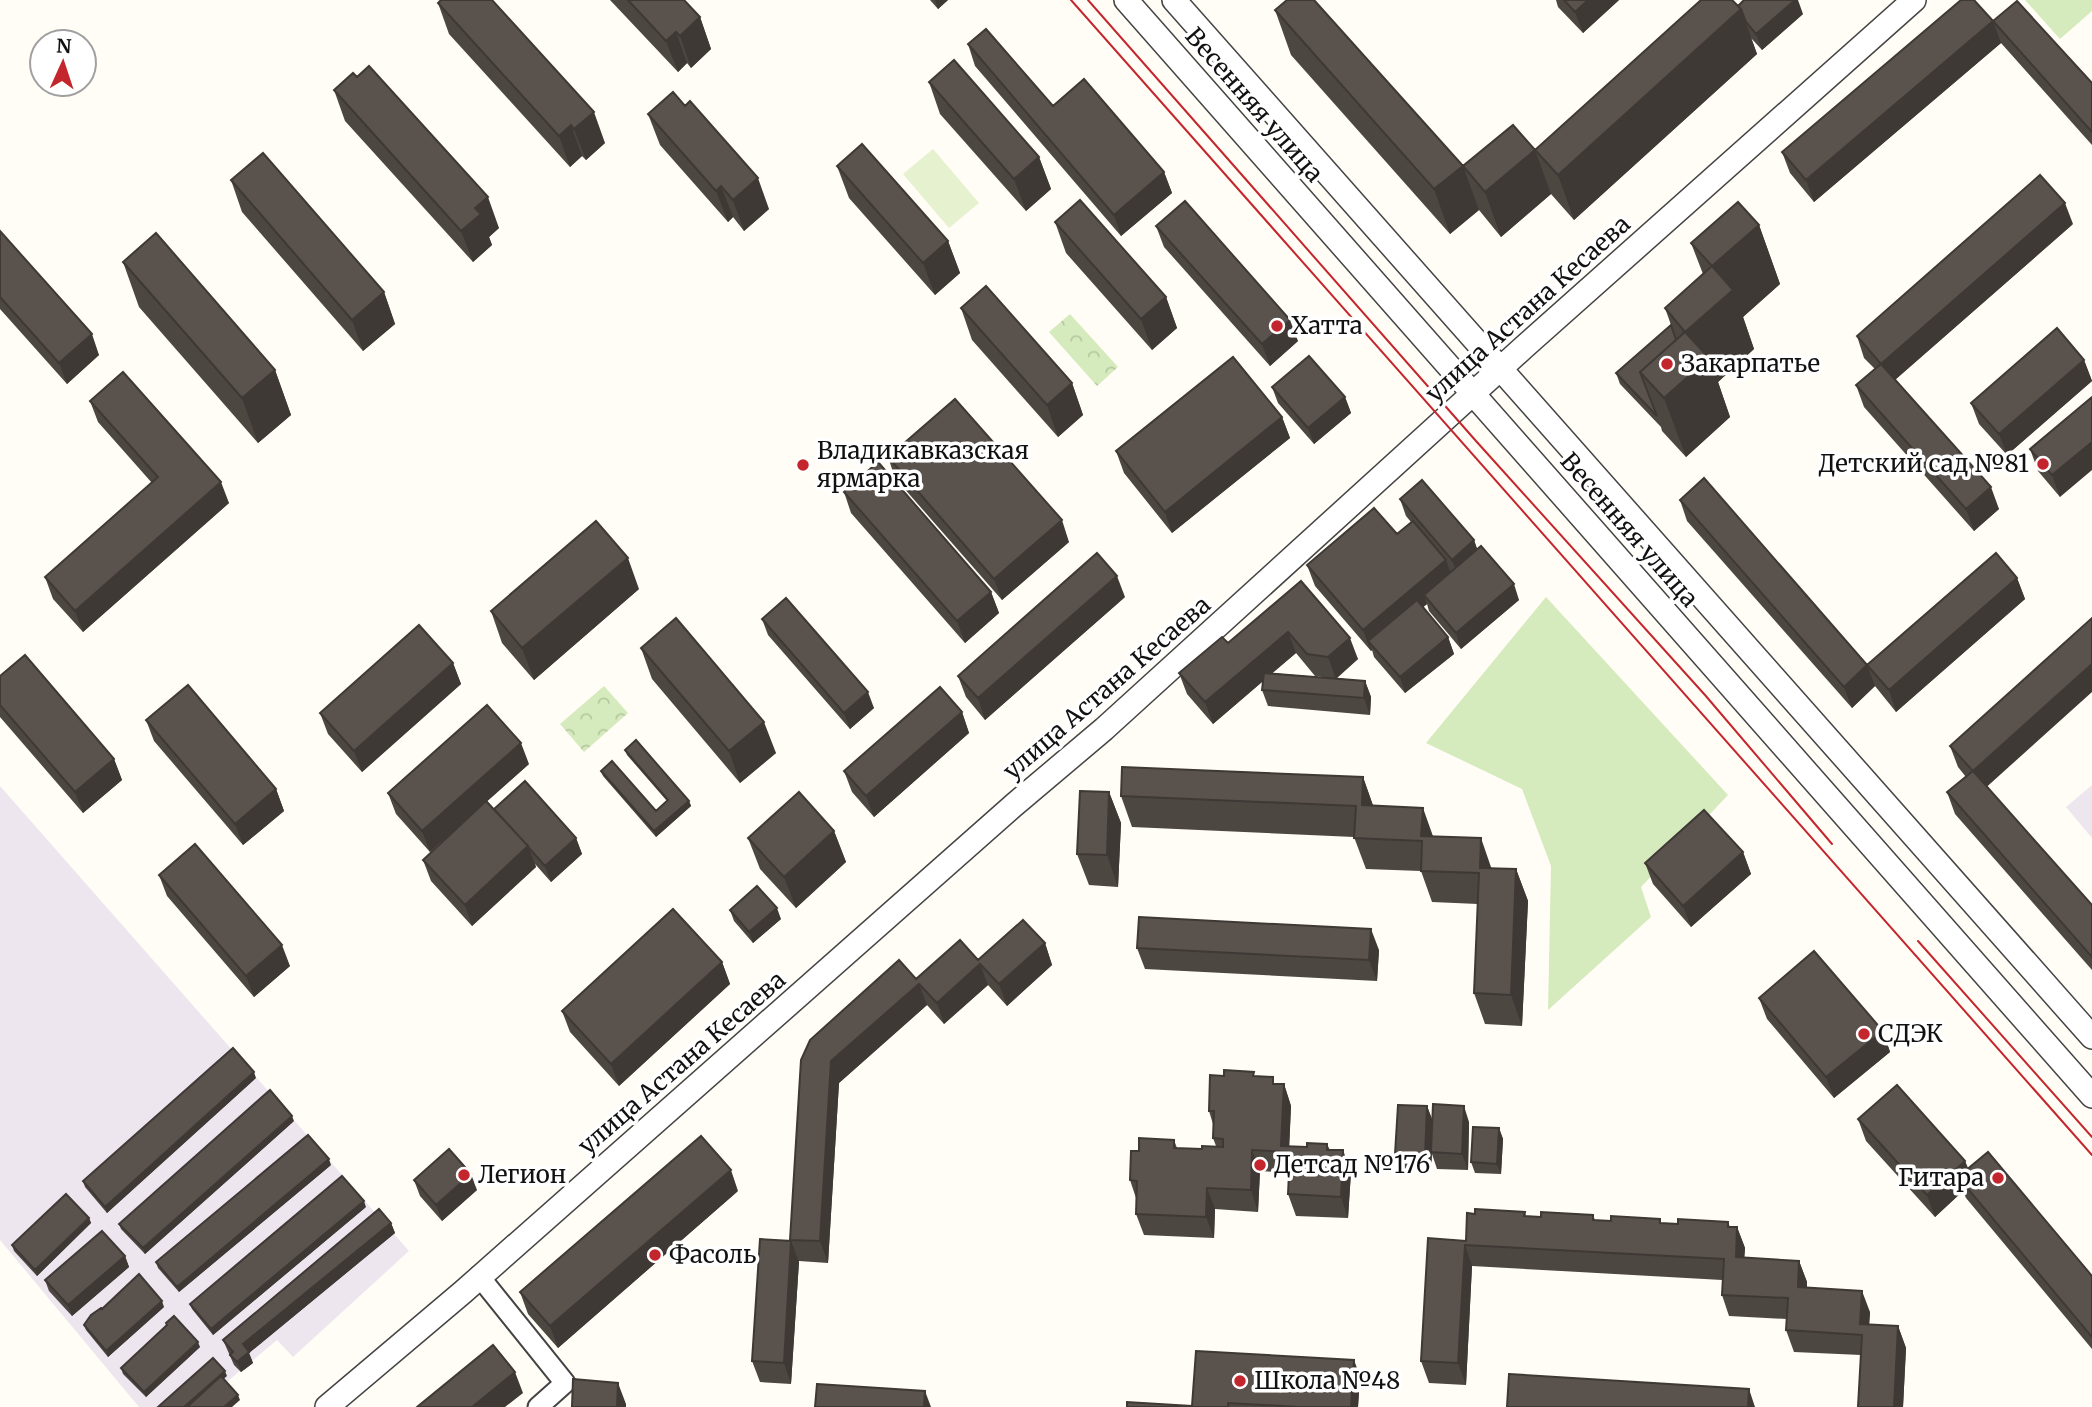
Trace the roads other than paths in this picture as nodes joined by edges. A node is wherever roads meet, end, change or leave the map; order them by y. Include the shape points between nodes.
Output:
1 (1126, 0) edge
2 (1174, 0) edge
3 (1914, 0) edge
4 (1500, 369) junction
5 (1473, 393) junction
6 (2092, 1037) edge
7 (2092, 1096) edge
8 (480, 1276) junction
9 (327, 1407) edge
10 (538, 1407) edge

1 - 5 street, Весенняя улица
2 - 4 street, Весенняя улица
3 - 4 street, улица Астана Кесаева
4 - 5 street, улица Астана Кесаева
4 - 6 street, Весенняя улица
5 - 7 street, Весенняя улица
5 - 8 street, улица Астана Кесаева via 1104,729
8 - 9 street, улица Астана Кесаева
8 - 10 street via 565,1383

